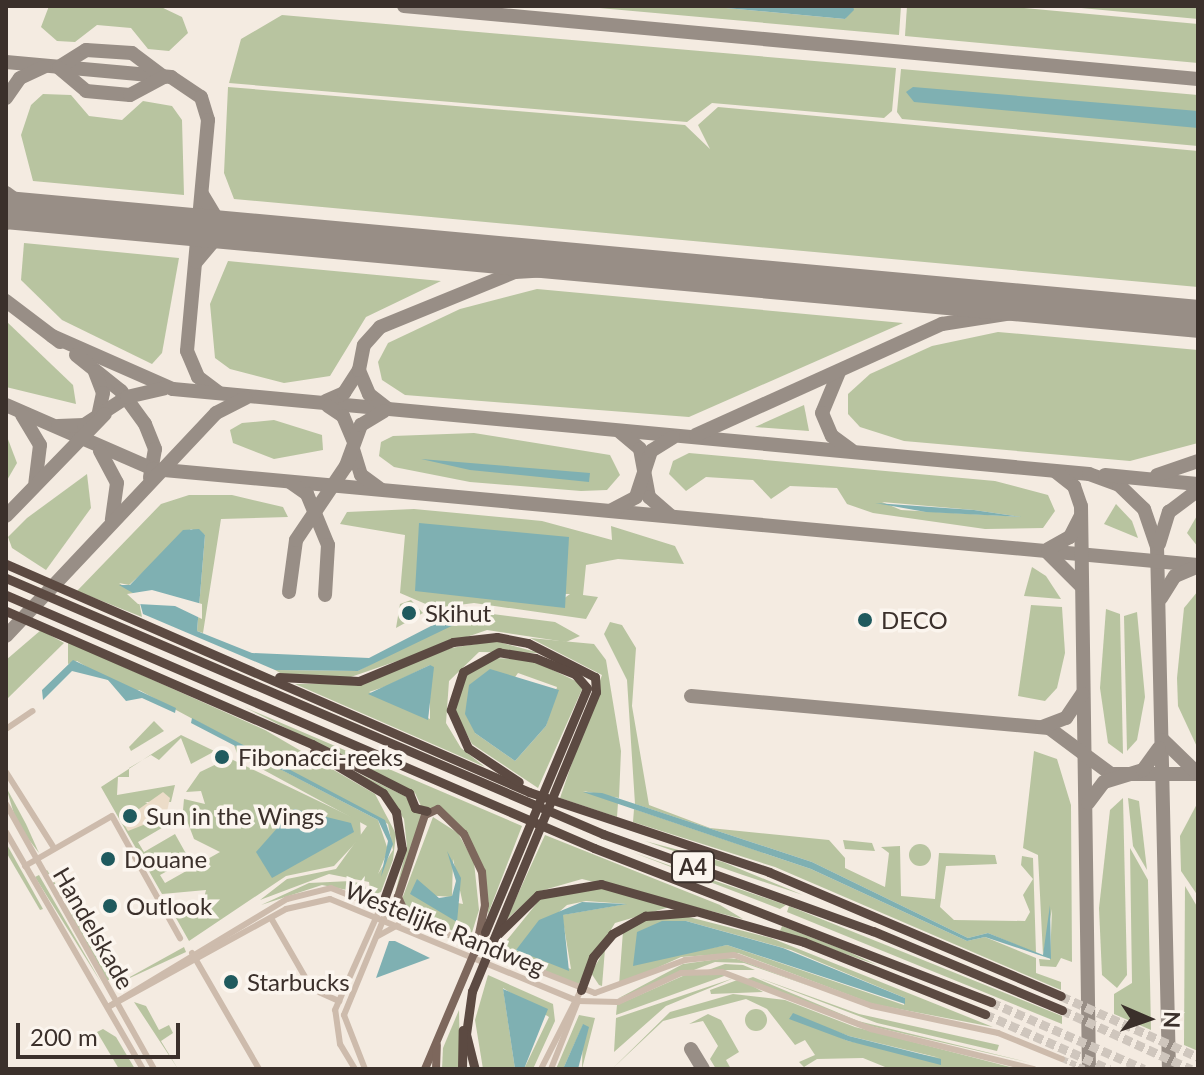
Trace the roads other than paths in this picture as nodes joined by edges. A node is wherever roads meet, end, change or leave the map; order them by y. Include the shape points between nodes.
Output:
1 (6, 564) edge
2 (6, 578) edge
3 (6, 595) edge
4 (6, 611) edge
5 (245, 667) junction
6 (33, 711) dead end
7 (272, 727) junction
8 (6, 729) edge
9 (6, 772) edge
10 (552, 785) junction
11 (6, 804) edge
12 (561, 805) junction
13 (427, 811) junction
14 (8, 813) edge
15 (6, 832) edge
16 (530, 839) junction
17 (54, 848) junction
18 (34, 860) junction
19 (25, 866) junction
20 (389, 889) junction
21 (371, 900) junction
22 (382, 905) junction
23 (365, 910) junction
24 (710, 912) junction
25 (406, 915) junction
26 (380, 916) junction
27 (271, 918) junction
28 (398, 925) junction
29 (371, 926) junction
30 (482, 931) junction
31 (378, 936) junction
32 (496, 937) junction
33 (180, 938) dead end
34 (192, 953) junction
35 (196, 962) junction
36 (105, 984) junction
37 (581, 990) junction
38 (125, 991) junction
39 (1061, 996) tunnel mouth
40 (338, 1000) junction
41 (575, 1000) junction
42 (991, 1002) tunnel mouth
43 (347, 1003) junction
44 (114, 1005) junction
45 (1062, 1010) tunnel mouth
46 (468, 1011) junction
47 (985, 1014) tunnel mouth
48 (437, 1040) junction
49 (1062, 1059) tunnel mouth
50 (143, 1069) edge
51 (154, 1069) edge
52 (259, 1069) edge
53 (355, 1069) edge
54 (365, 1069) edge
55 (425, 1069) edge
56 (436, 1069) edge
57 (462, 1069) edge
58 (475, 1069) edge
59 (541, 1069) edge
60 (551, 1069) edge
61 (1034, 1069) edge

1 - 5 highway, A4
2 - 45 highway, A4 via 603,834 873,931
3 - 42 highway, A4 via 594,848
4 - 7 highway
5 - 10 highway, A4 via 298,682 340,684 453,642 528,643 597,681
5 - 12 highway, A4
6 - 8 street
7 - 13 highway via 409,793 415,808
7 - 20 highway via 389,800 403,837
9 - 17 street
10 - 12 highway, A4 via 587,693 585,681 522,654 478,659 453,690 458,735 480,758
10 - 16 highway, A4
11 - 14 street, Handelskade
12 - 39 highway, A4 via 769,872
13 - 25 main road via 398,897
13 - 30 main road via 446,815 478,858 485,888
14 - 18 street, Handelskade
15 - 19 street, Handelskade
16 - 30 highway, A4
16 - 32 highway, A4
17 - 18 street
17 - 33 street via 106,815 121,828
18 - 19 street
18 - 36 street, Handelskade
19 - 44 street, Handelskade
20 - 21 highway
20 - 22 highway
21 - 22 street, Westelijke Randweg
21 - 34 street, Westelijke Randweg via 331,888 299,893
22 - 25 street, Westelijke Randweg
22 - 26 street
23 - 26 street, Westelijke Randweg
23 - 27 street, Westelijke Randweg via 317,899
23 - 29 street
24 - 32 highway, A4 via 615,887 572,884 529,901
24 - 37 highway, A4 via 665,911 622,928 595,953
24 - 47 highway, A4
25 - 37 street, Westelijke Randweg
26 - 28 street, Westelijke Randweg
26 - 29 street
26 - 31 street
27 - 35 street, Westelijke Randweg
27 - 40 street via 312,989
28 - 31 street
28 - 41 street, Westelijke Randweg
29 - 40 street
30 - 48 main road
31 - 43 street
32 - 46 highway
34 - 35 street
34 - 38 street, Westelijke Randweg
35 - 44 street, Westelijke Randweg
35 - 52 street
36 - 38 street
36 - 44 street, Handelskade
37 - 41 street
37 - 49 street via 619,989 685,960 734,955 872,1006 998,1033
38 - 44 street, Westelijke Randweg
40 - 43 street
40 - 53 street via 337,1035
41 - 59 street
41 - 60 street
41 - 61 street via 618,1002 681,973 722,972 871,1029
43 - 54 street via 345,1032
44 - 50 street, Handelskade
44 - 51 street, Handelskade
46 - 57 highway
46 - 58 highway
48 - 55 main road
48 - 56 main road

